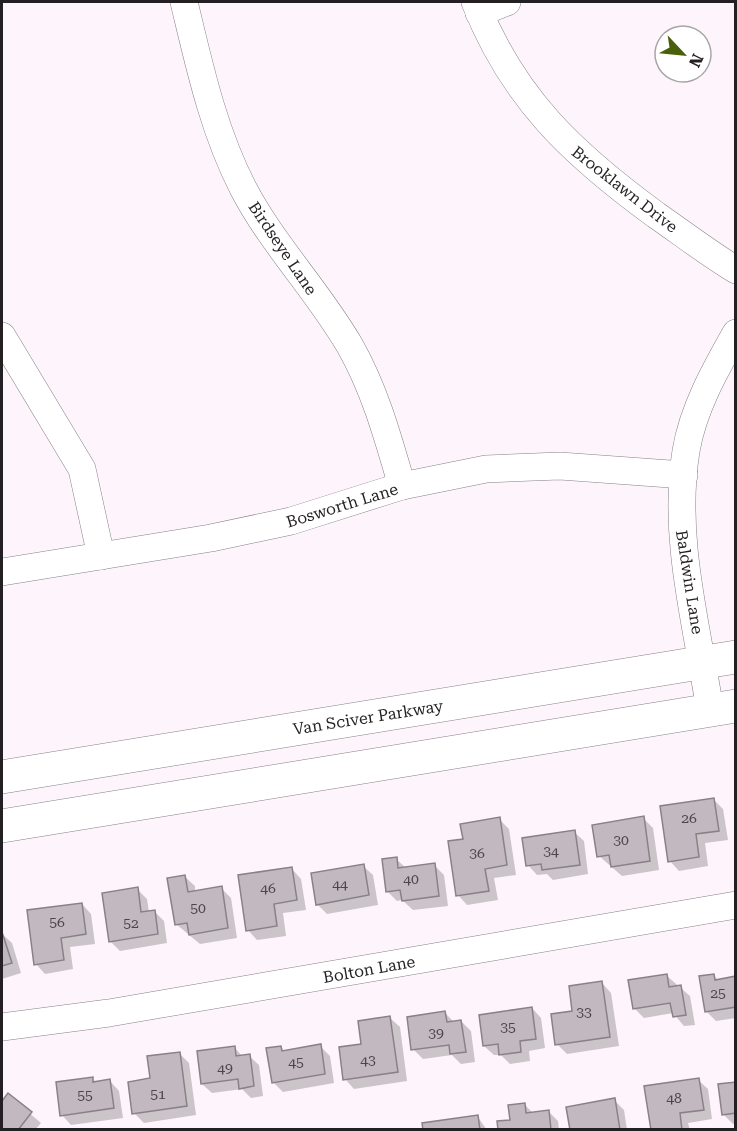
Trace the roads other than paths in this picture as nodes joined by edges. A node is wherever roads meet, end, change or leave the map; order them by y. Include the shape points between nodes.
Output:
1 (184, 2) edge
2 (507, 2) edge
3 (477, 7) edge
4 (735, 270) edge
5 (735, 333) edge
6 (2, 336) edge
7 (684, 475) junction
8 (402, 486) junction
9 (101, 556) junction
10 (2, 572) edge
11 (735, 657) edge
12 (703, 662) junction
13 (723, 708) edge
14 (2, 777) edge
15 (2, 826) edge
16 (735, 905) edge
17 (2, 1027) edge

1 - 8 street, Birdseye Lane via 226,153 263,222 349,344 364,372
2 - 3 street
3 - 4 street, Brooklawn Drive via 505,64 527,97 576,152
5 - 7 street, Baldwin Lane via 697,411 686,450
6 - 9 street via 82,469
7 - 8 street, Bosworth Lane via 524,466 448,475
7 - 12 street, Baldwin Lane via 684,556
8 - 9 street, Bosworth Lane via 291,521
9 - 10 street, Bosworth Lane
11 - 12 street, Van Sciver Parkway
12 - 13 street, Baldwin Lane
12 - 14 street, Van Sciver Parkway
13 - 15 street
16 - 17 street, Bolton Lane via 110,1014

